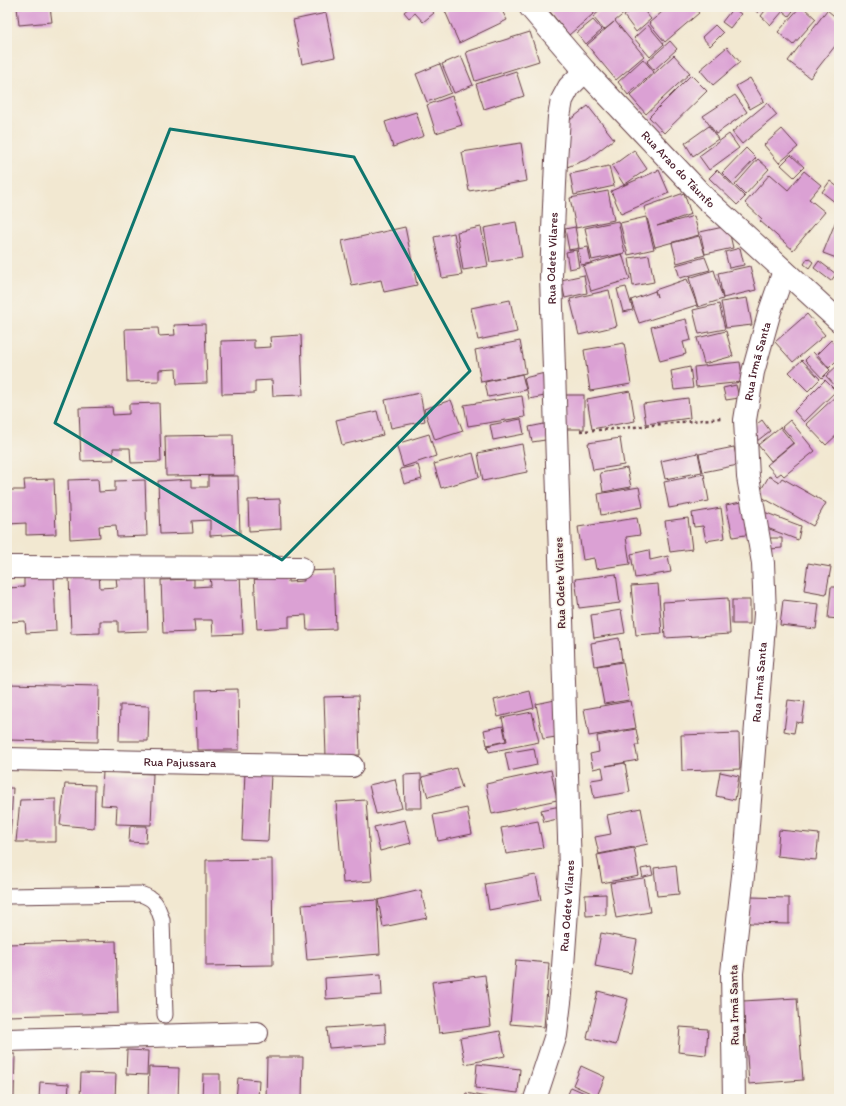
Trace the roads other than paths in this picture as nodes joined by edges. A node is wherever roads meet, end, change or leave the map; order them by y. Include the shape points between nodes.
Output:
1 (530, 7) edge
2 (585, 71) junction
3 (784, 271) junction
4 (839, 321) edge
5 (7, 567) edge
6 (300, 568) dead end
7 (7, 759) edge
8 (352, 766) dead end
9 (7, 896) edge
10 (165, 1015) dead end
11 (257, 1033) dead end
12 (7, 1040) edge
13 (535, 1099) edge
14 (734, 1099) edge

1 - 2 street, Rua Arao do Táunfo
2 - 3 street, Rua Arao do Táunfo via 706,199
2 - 13 street, Rua Odete Vilares via 562,100 557,136 550,276 570,869 556,1036
3 - 4 street, Rua Arao do Táunfo
3 - 14 street, Rua Irmã Santa via 753,372 745,420 748,477 763,563 765,614 746,849 732,973
5 - 6 street
7 - 8 street, Rua Pajussara
9 - 10 lane via 140,894 150,897 158,906 162,920
11 - 12 street

